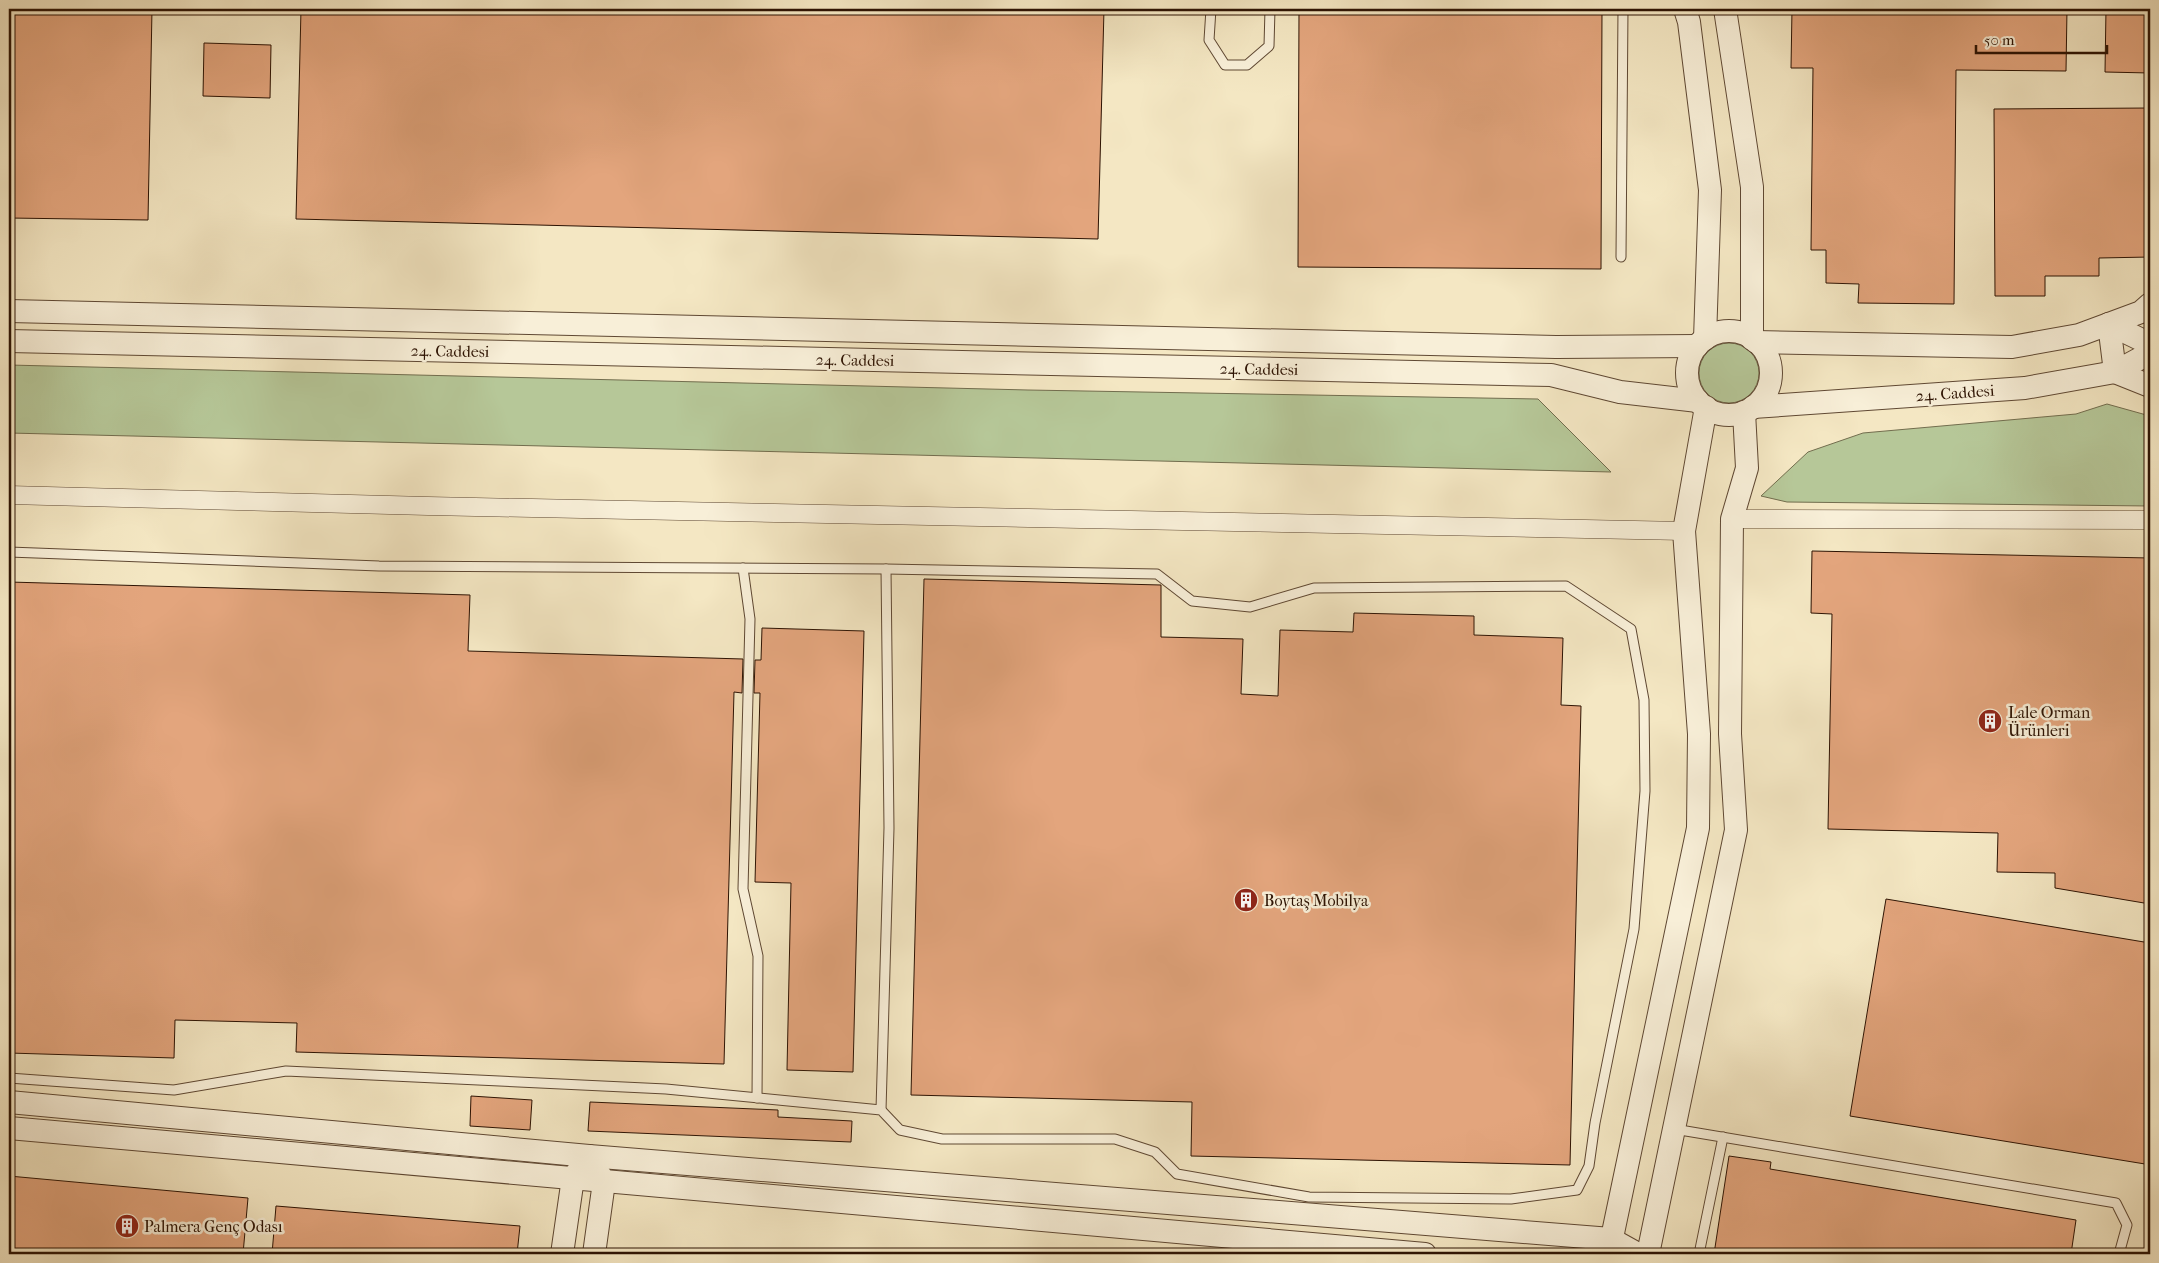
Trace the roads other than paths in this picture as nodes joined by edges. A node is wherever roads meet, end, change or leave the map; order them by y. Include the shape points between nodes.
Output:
1 (1211, 9) edge
2 (1270, 9) edge
3 (1623, 9) edge
4 (1685, 9) edge
5 (1725, 9) edge
6 (1621, 258) dead end
7 (2150, 304) edge
8 (9, 310) edge
9 (2109, 324) junction
10 (1754, 340) junction
11 (9, 341) edge
12 (1701, 342) junction
13 (2150, 344) edge
14 (2150, 353) edge
15 (2115, 372) junction
16 (2150, 386) edge
17 (1702, 404) junction
18 (1749, 410) junction
19 (9, 495) edge
20 (1732, 519) junction
21 (2150, 520) edge
22 (1684, 531) junction
23 (9, 552) edge
24 (743, 568) junction
25 (886, 569) junction
26 (9, 1078) edge
27 (757, 1098) junction
28 (9, 1102) edge
29 (881, 1110) junction
30 (9, 1128) edge
31 (1674, 1129) junction
32 (1723, 1137) junction
33 (589, 1156) junction
34 (573, 1178) junction
35 (604, 1182) junction
36 (1610, 1247) edge
37 (562, 1254) edge
38 (594, 1254) edge
39 (1424, 1254) edge
40 (1638, 1254) edge
41 (1648, 1254) edge
42 (1699, 1254) edge
43 (2119, 1254) edge

1 - 2 lane via 1209,40 1225,65 1247,65 1269,46
3 - 6 lane
4 - 12 street via 1710,190
5 - 10 street via 1752,187
7 - 9 street via 2141,312
8 - 12 street, 24. Caddesi via 1546,347
9 - 10 street via 2079,335 2012,347
9 - 13 street
9 - 15 street
10 - 12 street via 1744,334 1724,332
10 - 18 street via 1766,353 1771,373 1766,392
11 - 17 street, 24. Caddesi via 1552,375 1620,392
12 - 17 street via 1688,363 1687,373 1688,383
14 - 15 street, 24. Caddesi
15 - 16 street
15 - 18 street, 24. Caddesi via 2025,388
17 - 18 street via 1724,415
17 - 22 street
18 - 20 street via 1747,468
19 - 22 street
20 - 21 street
20 - 31 street via 1730,734 1736,830
22 - 36 street via 1699,734 1698,828
23 - 24 lane via 379,566
24 - 25 lane
24 - 27 lane via 750,619 743,889 758,956
25 - 29 lane via 890,828
25 - 29 lane via 1157,574 1192,602 1250,607 1314,588 1566,586 1631,629 1644,700 1645,791 1634,929 1594,1123 1589,1166 1577,1190 1511,1199 1309,1197 1177,1174 1155,1152 1116,1139 942,1139 900,1130
26 - 27 lane via 174,1090 286,1071 666,1089
27 - 29 lane
28 - 33 street
30 - 34 street
31 - 32 lane
31 - 41 street
32 - 42 lane
32 - 43 lane via 2116,1203 2127,1226
33 - 34 street
33 - 35 street
33 - 36 street
34 - 35 street
34 - 37 street
35 - 38 street
35 - 39 street
36 - 40 street

